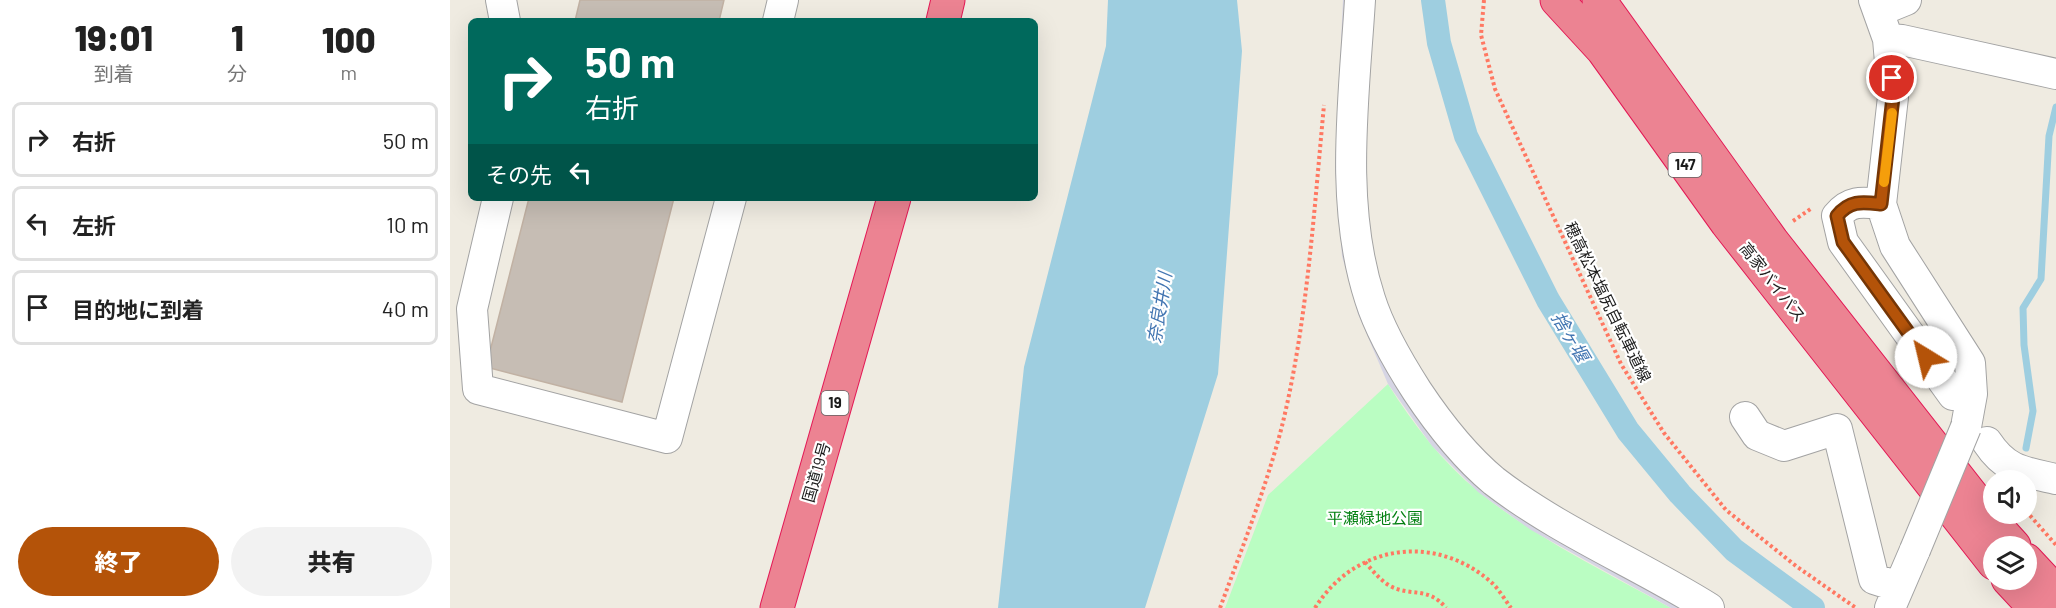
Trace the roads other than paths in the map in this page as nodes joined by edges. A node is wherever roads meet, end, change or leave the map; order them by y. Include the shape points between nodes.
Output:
1 (501, 0) edge
2 (783, 0) edge
3 (948, 0) edge
4 (1360, 0) edge
5 (1557, 0) edge
6 (1599, 0) edge
7 (1906, 0) edge
8 (1880, 17) edge
9 (504, 18) edge
10 (779, 18) edge
11 (944, 18) edge
12 (2056, 74) edge
13 (497, 201) edge
14 (730, 201) edge
15 (893, 201) edge
16 (1881, 204) junction
17 (1953, 395) dead end
18 (1745, 417) dead end
19 (1986, 444) junction
20 (2056, 479) edge
21 (1969, 491) junction
22 (2006, 536) edge
23 (1983, 549) edge
24 (2037, 572) edge
25 (2018, 590) edge
26 (2056, 592) edge
27 (1895, 598) edge
28 (777, 608) edge
29 (1709, 608) edge
30 (2035, 608) edge

1 - 9 street
2 - 10 street
3 - 11 highway
4 - 29 street via 1352,168 1356,234 1370,298 1397,360 1461,450 1494,480 1548,518
5 - 23 highway, 高家バイパス / 147 via 1603,50 1727,223
6 - 21 highway, 高家バイパス / 147 via 1772,241
7 - 8 street
8 - 12 street via 1902,40
8 - 16 street via 1893,97
13 - 14 street via 472,309 478,389 667,438
15 - 28 highway, 国道19号 / 19
16 - 17 street via 1857,202 1845,207 1837,216 1843,242
16 - 19 street via 1895,246 1970,363 1972,394
18 - 27 street via 1757,435 1784,447 1837,429 1874,579
19 - 20 street via 2023,472
19 - 21 street
19 - 27 street, bridge via 1916,549
21 - 22 highway, 高家バイパス / 147
24 - 26 highway
25 - 30 highway

